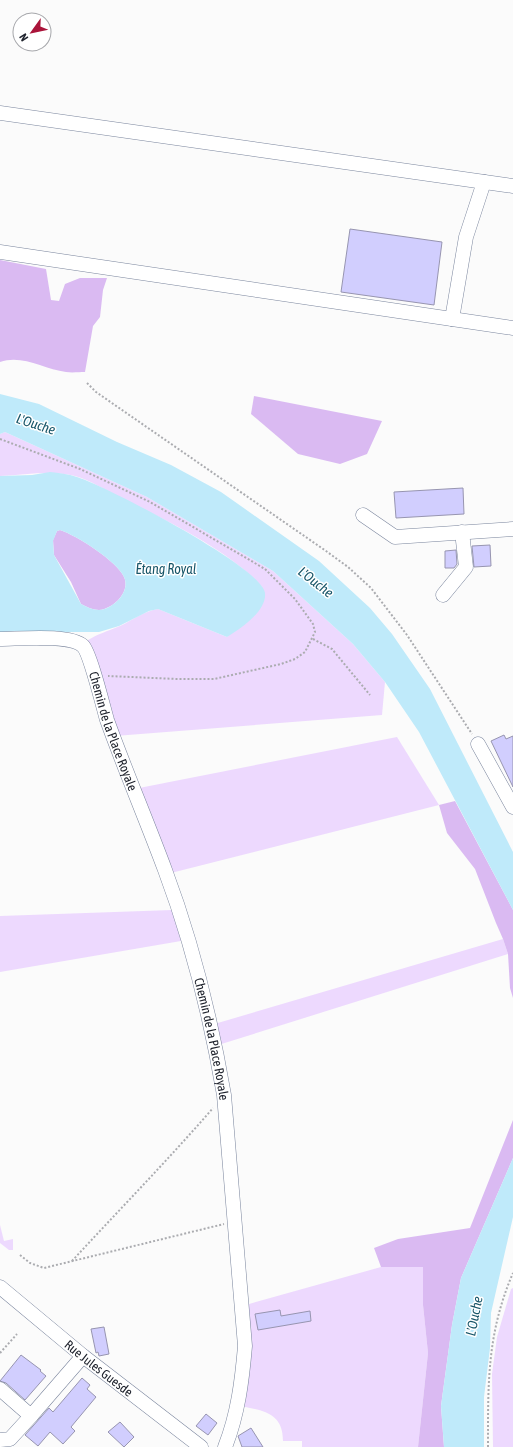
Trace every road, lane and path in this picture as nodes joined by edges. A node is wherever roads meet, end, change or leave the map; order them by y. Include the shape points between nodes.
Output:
1 (0, 113) edge
2 (484, 182) junction
3 (513, 186) edge
4 (0, 252) edge
5 (452, 319) junction
6 (513, 328) edge
7 (87, 382) dead end
8 (0, 439) edge
9 (363, 515) dead end
10 (513, 530) edge
11 (462, 532) junction
12 (443, 595) dead end
13 (0, 639) edge
14 (313, 639) junction
15 (95, 678) junction
16 (370, 695) dead end
17 (478, 744) joint
18 (513, 807) edge
19 (224, 1095) junction
20 (235, 1221) junction
21 (20, 1255) dead end
22 (72, 1261) junction
23 (513, 1273) edge
24 (0, 1288) edge
25 (17, 1334) dead end
26 (0, 1353) edge
27 (83, 1356) junction
28 (0, 1389) edge
29 (31, 1416) junction
30 (0, 1440) edge
31 (200, 1447) edge
32 (225, 1447) edge
33 (488, 1447) edge

1 - 2 street
2 - 3 street
2 - 5 street via 466,237
4 - 5 street
5 - 6 street
7 - 17 path via 96,392 332,555 371,588 407,635
8 - 14 path via 80,469 148,501 265,569 306,612 314,624
9 - 11 street via 395,537
10 - 11 street
11 - 12 street via 466,567
13 - 15 street, Chemin de la Place Royale via 67,639 78,642 85,647
14 - 15 path via 305,652 296,659 214,678
14 - 16 path via 332,649
15 - 19 street, Chemin de la Place Royale via 126,774 165,870 187,940 208,1013
17 - 18 street
19 - 20 street, Chemin de la Place Royale
19 - 22 path via 180,1147 157,1168
20 - 22 path
20 - 32 street, Chemin de la Place Royale via 245,1346 236,1417
21 - 22 path via 30,1263 44,1268
23 - 33 path via 503,1296 492,1343 488,1377
24 - 27 street, Rue Jules Guesde
25 - 26 path
27 - 29 street
27 - 31 street, Rue Jules Guesde
28 - 29 street
29 - 30 street via 10,1439

